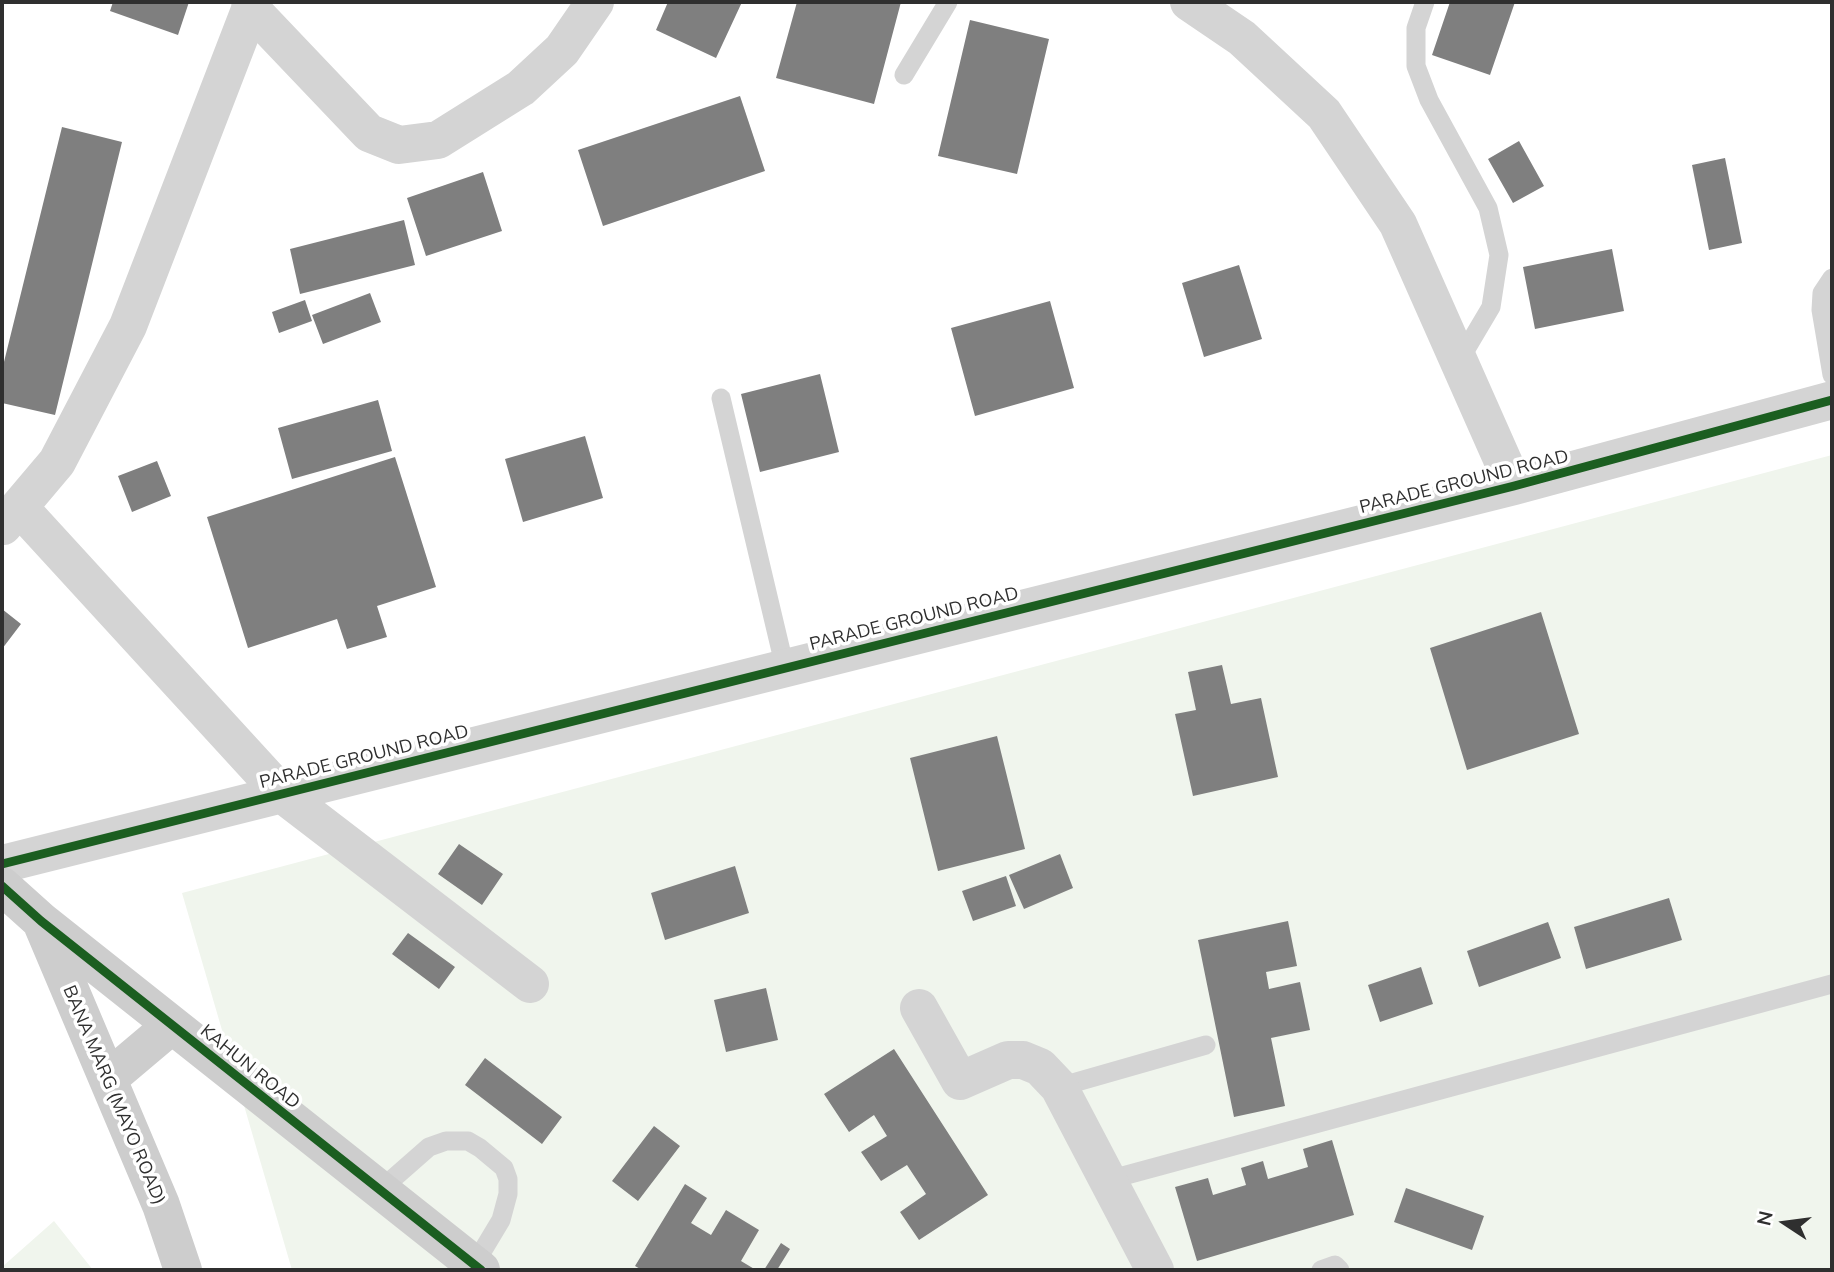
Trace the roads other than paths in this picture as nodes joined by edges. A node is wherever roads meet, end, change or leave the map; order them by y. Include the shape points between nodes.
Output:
1 (595, 2) edge
2 (948, 2) edge
3 (1189, 2) edge
4 (1425, 2) edge
5 (251, 5) edge
6 (904, 75) dead end
7 (1832, 278) edge
8 (1459, 361) junction
9 (1832, 375) edge
10 (721, 398) dead end
11 (1832, 400) edge
12 (1514, 486) junction
13 (10, 517) edge
14 (785, 668) junction
15 (282, 794) junction
16 (2, 864) edge
17 (2, 886) edge
18 (41, 921) junction
19 (530, 984) dead end
20 (1832, 984) edge
21 (919, 1009) dead end
22 (172, 1025) junction
23 (1206, 1045) dead end
24 (108, 1079) junction
25 (1059, 1087) junction
26 (1108, 1180) junction
27 (380, 1190) junction
28 (477, 1268) edge
29 (183, 1270) edge
30 (1155, 1270) edge
31 (1321, 1270) edge
32 (1340, 1270) edge

1 - 5 street via 562,50 521,88 438,140 399,145 369,133
2 - 6 lane
3 - 8 street via 1242,38 1324,114 1398,224
4 - 8 lane via 1416,28 1416,66 1429,100 1488,208 1499,255 1491,307
5 - 13 street via 128,326 57,462
7 - 9 lane via 1822,293 1821,310
8 - 12 street
10 - 14 lane
11 - 12 street, PARADE GROUND ROAD
12 - 14 street, PARADE GROUND ROAD
13 - 15 street
14 - 15 street, PARADE GROUND ROAD
15 - 16 street, PARADE GROUND ROAD
15 - 19 street
17 - 18 street, KAHUN ROAD
18 - 22 street, KAHUN ROAD
18 - 24 street, BANA MARG (MAYO ROAD)
20 - 26 lane
21 - 25 street via 960,1081 1008,1060 1023,1060 1040,1067
22 - 24 street
22 - 27 street, KAHUN ROAD
23 - 25 lane
24 - 29 street, BANA MARG (MAYO ROAD)
25 - 26 street
26 - 30 street
27 - 28 street, KAHUN ROAD
27 - 28 lane via 429,1147 446,1141 467,1141 504,1168 508,1194 501,1220
31 - 32 lane via 1335,1265

